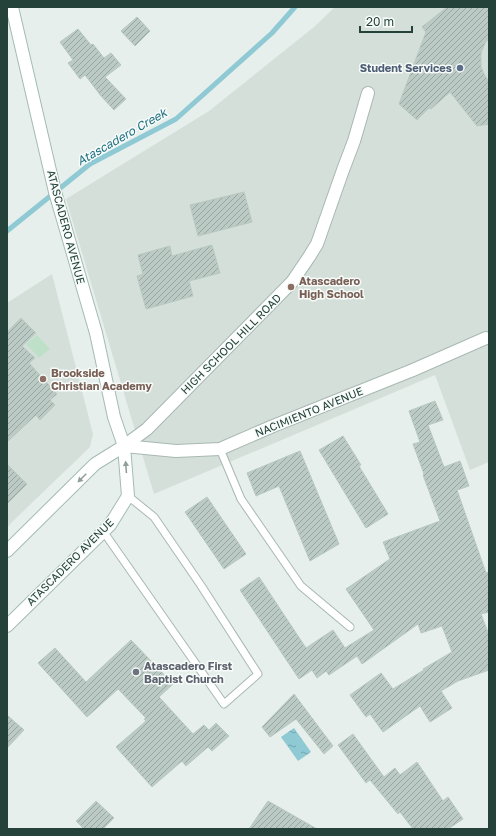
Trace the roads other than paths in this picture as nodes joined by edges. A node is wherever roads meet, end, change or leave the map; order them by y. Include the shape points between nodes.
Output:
1 (12, 7) edge
2 (368, 94) dead end
3 (486, 338) dead end
4 (124, 446) junction
5 (220, 450) junction
6 (128, 496) junction
7 (104, 531) junction
8 (7, 551) edge
9 (7, 626) edge
10 (350, 627) dead end

1 - 4 street, ATASCADERO AVENUE via 59,204 96,334 114,417
2 - 4 street, HIGH SCHOOL HILL ROAD via 317,244 292,282 147,429
3 - 5 street, NACIMIENTO AVENUE
4 - 5 street, NACIMIENTO AVENUE via 176,451
6 -> 4 street, ATASCADERO AVENUE
4 -> 8 street via 95,464
5 - 10 lane via 241,498 301,586
6 - 7 street, ATASCADERO AVENUE
6 - 7 lane via 154,517 258,674 224,704
7 - 9 street, ATASCADERO AVENUE

